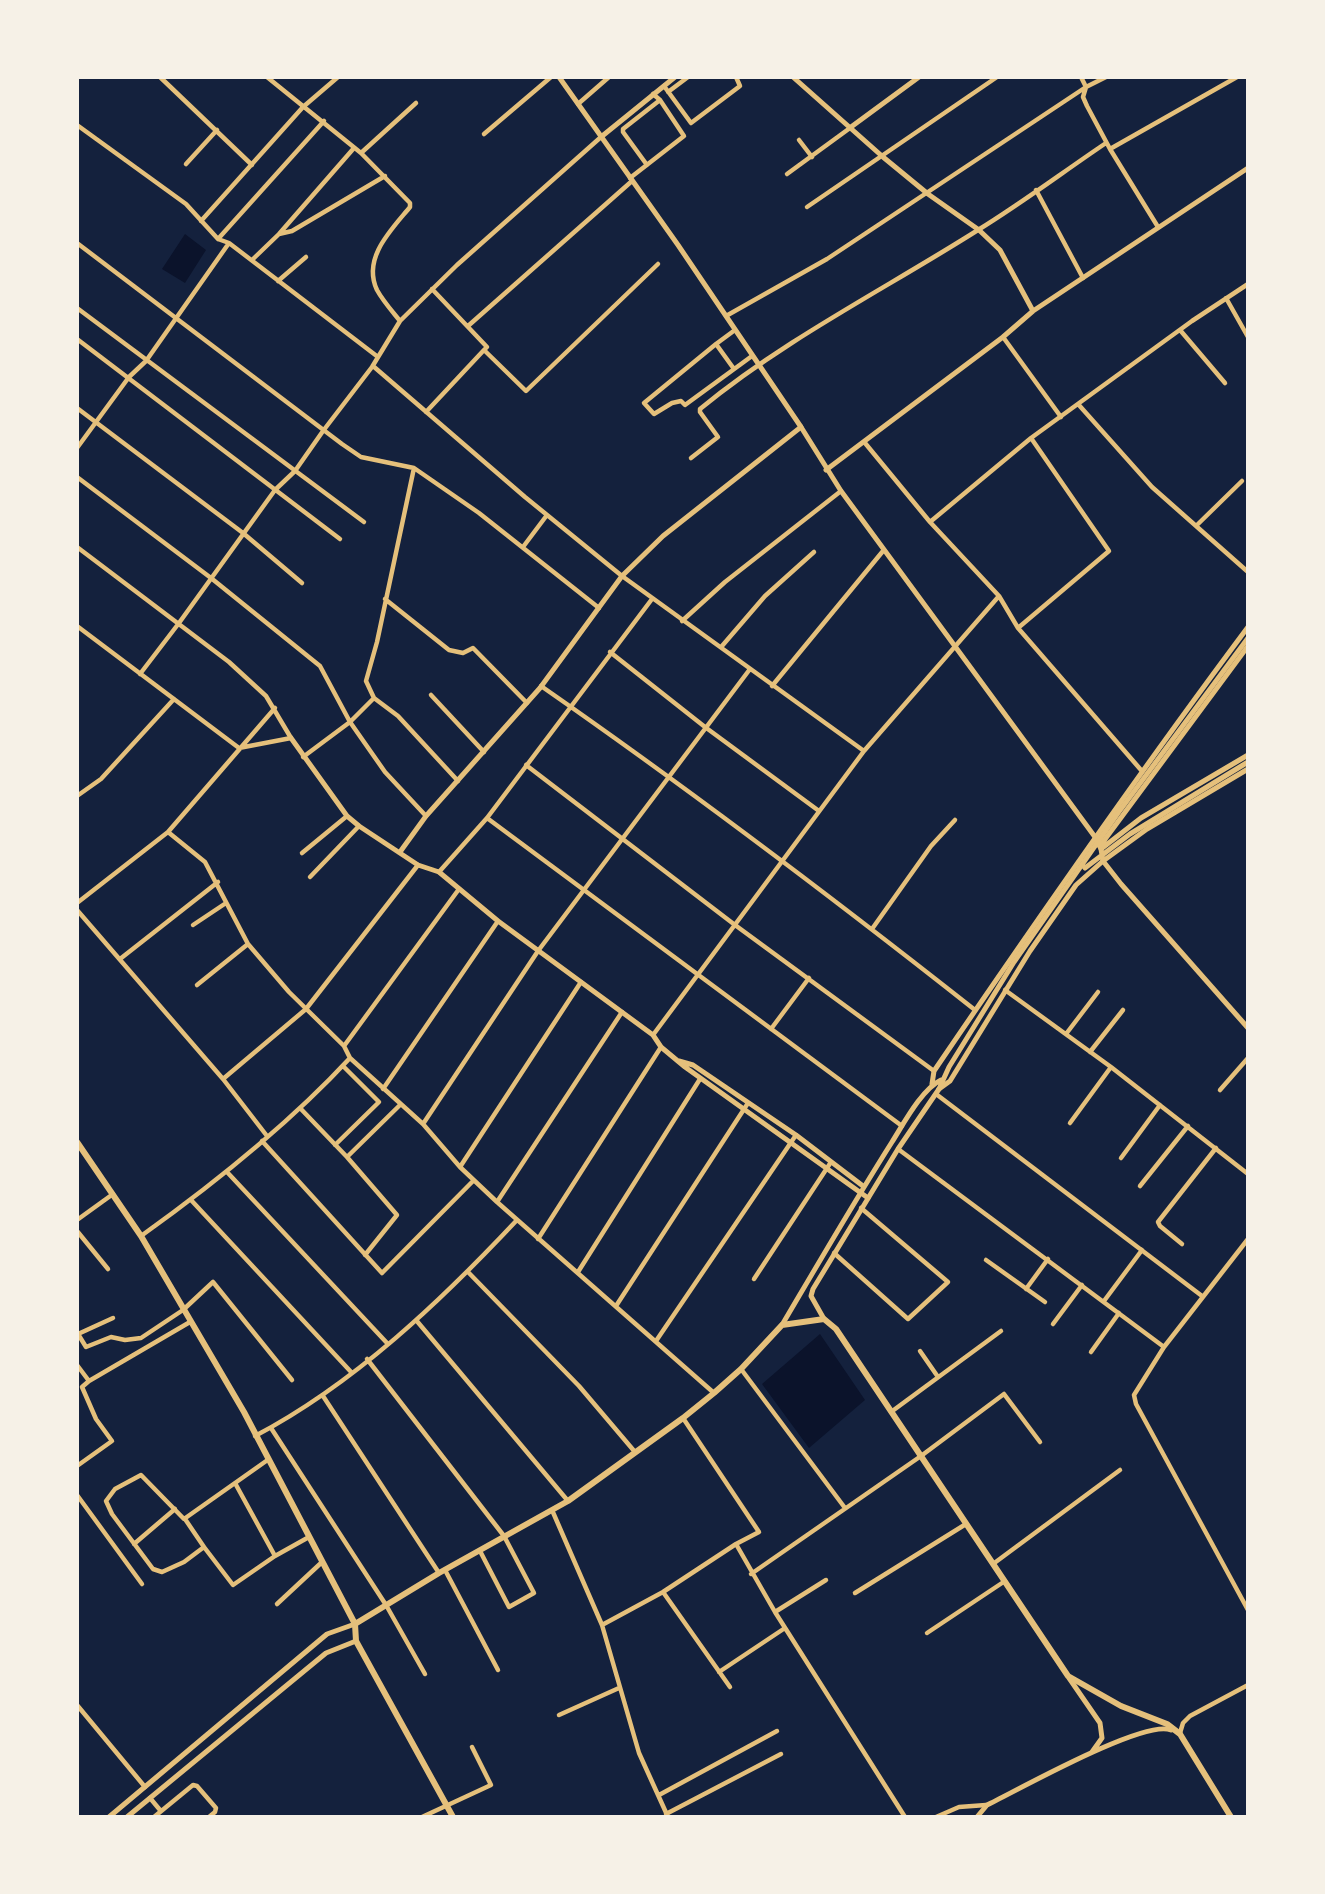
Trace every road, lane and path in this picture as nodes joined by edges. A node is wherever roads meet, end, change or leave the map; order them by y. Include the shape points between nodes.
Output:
1 (160, 77) edge
2 (267, 77) edge
3 (338, 77) edge
4 (551, 77) edge
5 (559, 77) edge
6 (608, 77) edge
7 (675, 77) edge
8 (688, 77) edge
9 (736, 77) edge
10 (793, 77) edge
11 (919, 77) edge
12 (997, 77) edge
13 (1081, 77) edge
14 (1106, 77) edge
15 (1219, 77) edge
16 (1237, 77) edge
17 (664, 86) junction
18 (1224, 86) junction
19 (1086, 88) junction
20 (668, 92) junction
21 (653, 94) junction
22 (660, 100) junction
23 (416, 103) dead end
24 (578, 104) junction
25 (303, 107) junction
26 (324, 121) junction
27 (77, 125) edge
28 (851, 127) junction
29 (217, 130) junction
30 (484, 134) dead end
31 (601, 137) junction
32 (799, 140) dead end
33 (1106, 144) junction
34 (354, 148) junction
35 (1110, 149) junction
36 (362, 153) junction
37 (812, 157) junction
38 (883, 157) junction
39 (186, 164) dead end
40 (253, 165) junction
41 (647, 165) junction
42 (1248, 169) edge
43 (788, 174) dead end
44 (385, 176) junction
45 (631, 180) junction
46 (1036, 190) junction
47 (928, 194) junction
48 (807, 207) dead end
49 (201, 221) junction
50 (1158, 227) junction
51 (979, 230) junction
52 (279, 234) junction
53 (218, 239) junction
54 (77, 243) edge
55 (229, 243) junction
56 (306, 257) dead end
57 (252, 260) junction
58 (658, 264) dead end
59 (1083, 278) junction
60 (278, 281) junction
61 (1248, 284) edge
62 (432, 289) junction
63 (1226, 298) junction
64 (77, 308) edge
65 (1033, 311) junction
66 (726, 316) junction
67 (175, 318) junction
68 (400, 321) junction
69 (468, 326) junction
70 (735, 330) junction
71 (1180, 330) junction
72 (1003, 337) junction
73 (1248, 337) edge
74 (77, 339) edge
75 (716, 344) junction
76 (484, 350) junction
77 (378, 356) junction
78 (752, 356) junction
79 (146, 361) junction
80 (758, 364) junction
81 (373, 366) junction
82 (734, 369) junction
83 (129, 377) junction
84 (1225, 383) dead end
85 (1078, 404) junction
86 (77, 408) edge
87 (426, 412) junction
88 (1061, 417) junction
89 (96, 423) junction
90 (801, 427) junction
91 (323, 431) junction
92 (1031, 438) junction
93 (865, 443) junction
94 (77, 449) edge
95 (691, 458) dead end
96 (414, 468) junction
97 (826, 470) junction
98 (295, 471) junction
99 (77, 477) edge
100 (1242, 481) dead end
101 (275, 490) junction
102 (841, 491) junction
103 (547, 514) junction
104 (364, 522) dead end
105 (930, 522) junction
106 (1197, 524) junction
107 (243, 533) junction
108 (340, 539) dead end
109 (77, 547) edge
110 (523, 547) junction
111 (883, 551) junction
112 (814, 552) dead end
113 (1248, 572) edge
114 (622, 576) junction
115 (211, 578) junction
116 (302, 583) dead end
117 (999, 596) junction
118 (385, 598) junction
119 (652, 599) junction
120 (599, 608) junction
121 (682, 621) junction
122 (179, 623) junction
123 (77, 626) edge
124 (1248, 627) edge
125 (1018, 628) junction
126 (1248, 638) edge
127 (722, 646) junction
128 (1248, 646) edge
129 (954, 649) junction
130 (610, 652) junction
131 (750, 669) junction
132 (140, 674) junction
133 (541, 686) junction
134 (772, 686) junction
135 (431, 695) dead end
136 (374, 698) junction
137 (174, 699) junction
138 (527, 703) junction
139 (571, 707) junction
140 (275, 708) junction
141 (349, 722) junction
142 (705, 727) junction
143 (291, 738) junction
144 (239, 748) junction
145 (864, 751) junction
146 (485, 752) junction
147 (1248, 755) edge
148 (303, 757) junction
149 (1248, 762) edge
150 (526, 765) junction
151 (1248, 769) edge
152 (1141, 771) junction
153 (669, 776) junction
154 (458, 781) junction
155 (77, 796) edge
156 (819, 811) junction
157 (347, 816) junction
158 (426, 816) junction
159 (1108, 817) junction
160 (487, 818) junction
161 (1141, 818) junction
162 (955, 820) dead end
163 (359, 826) junction
164 (1114, 827) junction
165 (1147, 830) junction
166 (169, 832) junction
167 (1120, 833) junction
168 (1095, 837) junction
169 (623, 839) junction
170 (1101, 848) junction
171 (400, 852) junction
172 (302, 853) dead end
173 (781, 861) junction
174 (1103, 861) junction
175 (418, 865) junction
176 (439, 872) junction
177 (1079, 872) junction
178 (310, 877) dead end
179 (218, 882) junction
180 (459, 889) junction
181 (584, 890) junction
182 (77, 903) edge
183 (226, 903) junction
184 (77, 910) edge
185 (498, 921) junction
186 (193, 925) dead end
187 (735, 925) junction
188 (872, 929) junction
189 (248, 944) junction
190 (538, 951) junction
191 (120, 959) junction
192 (697, 974) junction
193 (809, 978) junction
194 (581, 982) junction
195 (197, 985) dead end
196 (1005, 990) junction
197 (1098, 992) dead end
198 (306, 1009) junction
199 (975, 1010) junction
200 (1123, 1010) dead end
201 (622, 1012) junction
202 (1248, 1028) edge
203 (771, 1029) junction
204 (1066, 1034) junction
205 (653, 1035) junction
206 (344, 1046) junction
207 (661, 1047) junction
208 (1090, 1052) junction
209 (350, 1058) junction
210 (1248, 1058) edge
211 (680, 1061) junction
212 (343, 1066) junction
213 (1111, 1067) junction
214 (934, 1071) junction
215 (223, 1079) junction
216 (701, 1079) junction
217 (943, 1079) junction
218 (932, 1084) junction
219 (383, 1088) junction
220 (1220, 1090) dead end
221 (937, 1092) junction
222 (748, 1103) junction
223 (401, 1104) junction
224 (1160, 1105) junction
225 (300, 1108) junction
226 (744, 1111) junction
227 (1070, 1123) dead end
228 (423, 1125) junction
229 (902, 1126) junction
230 (1188, 1126) junction
231 (796, 1135) junction
232 (267, 1136) junction
233 (262, 1141) junction
234 (77, 1142) edge
235 (792, 1143) junction
236 (335, 1145) junction
237 (1216, 1148) junction
238 (898, 1149) junction
239 (347, 1157) junction
240 (1121, 1158) dead end
241 (829, 1165) junction
242 (460, 1167) junction
243 (227, 1172) junction
244 (1248, 1174) edge
245 (474, 1180) junction
246 (1140, 1186) dead end
247 (862, 1189) junction
248 (114, 1193) junction
249 (868, 1198) junction
250 (191, 1200) junction
251 (497, 1202) junction
252 (861, 1208) junction
253 (77, 1220) edge
254 (517, 1220) junction
255 (77, 1231) edge
256 (141, 1236) junction
257 (538, 1239) junction
258 (1248, 1239) edge
259 (1182, 1244) dead end
260 (1142, 1250) junction
261 (834, 1253) junction
262 (365, 1255) junction
263 (1048, 1259) junction
264 (986, 1260) dead end
265 (108, 1269) dead end
266 (468, 1272) junction
267 (578, 1272) junction
268 (754, 1279) dead end
269 (1082, 1285) junction
270 (1026, 1289) junction
271 (1202, 1296) junction
272 (1045, 1301) dead end
273 (1104, 1301) junction
274 (616, 1306) junction
275 (183, 1310) junction
276 (1119, 1313) junction
277 (113, 1318) dead end
278 (824, 1318) junction
279 (416, 1320) junction
280 (190, 1322) junction
281 (1053, 1324) dead end
282 (782, 1325) junction
283 (1001, 1331) dead end
284 (656, 1341) junction
285 (387, 1343) junction
286 (1164, 1347) junction
287 (920, 1351) dead end
288 (1091, 1352) dead end
289 (367, 1359) junction
290 (77, 1365) edge
291 (741, 1369) junction
292 (352, 1373) junction
293 (938, 1377) junction
294 (292, 1380) dead end
295 (89, 1381) junction
296 (82, 1387) junction
297 (77, 1393) edge
298 (713, 1393) junction
299 (323, 1396) junction
300 (891, 1412) junction
301 (683, 1419) junction
302 (271, 1428) junction
303 (255, 1436) junction
304 (1040, 1442) dead end
305 (635, 1452) junction
306 (921, 1456) junction
307 (269, 1459) junction
308 (77, 1466) edge
309 (1120, 1470) dead end
310 (235, 1483) junction
311 (77, 1495) edge
312 (568, 1501) junction
313 (845, 1508) junction
314 (175, 1509) junction
315 (552, 1510) junction
316 (184, 1519) junction
317 (966, 1524) junction
318 (504, 1536) junction
319 (309, 1538) junction
320 (134, 1544) junction
321 (736, 1544) junction
322 (204, 1547) junction
323 (480, 1551) junction
324 (275, 1556) junction
325 (321, 1563) junction
326 (993, 1564) junction
327 (442, 1572) junction
328 (751, 1574) junction
329 (826, 1580) dead end
330 (1005, 1581) junction
331 (142, 1584) dead end
332 (663, 1592) junction
333 (855, 1593) dead end
334 (277, 1604) dead end
335 (386, 1605) junction
336 (1248, 1610) edge
337 (775, 1612) junction
338 (355, 1624) junction
339 (602, 1625) junction
340 (785, 1628) junction
341 (927, 1633) dead end
342 (356, 1641) junction
343 (498, 1670) dead end
344 (719, 1672) junction
345 (425, 1674) dead end
346 (1068, 1676) junction
347 (1248, 1685) edge
348 (730, 1687) dead end
349 (619, 1688) junction
350 (77, 1705) edge
351 (559, 1715) dead end
352 (777, 1731) dead end
353 (1180, 1734) junction
354 (472, 1747) dead end
355 (1092, 1752) junction
356 (781, 1754) dead end
357 (145, 1787) junction
358 (659, 1795) junction
359 (150, 1798) junction
360 (987, 1805) junction
361 (447, 1806) junction
362 (160, 1810) junction
363 (667, 1815) edge
364 (110, 1817) edge
365 (127, 1817) edge
366 (154, 1817) edge
367 (209, 1817) edge
368 (422, 1817) edge
369 (453, 1817) edge
370 (905, 1817) edge
371 (936, 1817) edge
372 (977, 1817) edge
373 (1231, 1817) edge

1 - 29 street
2 - 25 street
3 - 25 street
4 - 30 street
5 - 24 street
6 - 24 street
7 - 17 street
8 - 20 street
9 - 20 street via 740,86 691,123
10 - 28 street
11 - 28 street
12 - 38 street
13 - 19 street
14 - 19 street
15 - 18 street
16 - 18 street
17 - 20 street
17 - 21 street
18 - 35 street
19 - 33 street via 1083,97
19 - 47 street
21 - 22 street
21 - 31 street
22 - 41 street via 684,136
22 - 41 street via 623,129
23 - 36 street
24 - 31 street
25 - 26 street
25 - 40 street
26 - 34 street
26 - 53 street
27 - 49 street via 186,204
28 - 37 street
28 - 38 street
29 - 39 street
29 - 40 street
31 - 45 street
31 - 62 street
32 - 37 street
33 - 35 street
33 - 46 street
34 - 36 street
34 - 52 street
35 - 50 street
36 - 44 street
37 - 43 street
38 - 47 street
38 - 48 street
40 - 49 street
41 - 45 street
42 - 50 street
44 - 52 street via 292,231
44 - 68 street via 411,205 374,261 376,288
45 - 66 street
45 - 69 street
46 - 51 street
46 - 59 street
47 - 51 street
47 - 66 street
49 - 53 street
50 - 59 street
51 - 65 street via 1000,250
51 - 80 street
52 - 57 street
53 - 55 street
54 - 67 street
55 - 57 street
55 - 67 street
56 - 60 street
57 - 60 street
58 - 76 street via 526,391
59 - 65 street
60 - 77 street
61 - 63 street
62 - 68 street
62 - 69 street
63 - 71 street
63 - 73 street
64 - 79 street
65 - 72 street
66 - 70 street
67 - 79 street
67 - 91 street
68 - 77 street
69 - 76 street via 487,346
70 - 75 street
70 - 78 street
71 - 84 street
71 - 85 street
72 - 88 street
72 - 93 street
74 - 83 street
75 - 82 street
75 - 82 street via 644,403 646,408 654,414 675,401 685,405
76 - 87 street
77 - 81 street
78 - 80 street
78 - 82 street
79 - 83 street
79 - 98 street
80 - 90 street
80 - 95 street via 700,410 718,437
81 - 87 street
81 - 91 street
83 - 89 street
83 - 101 street
85 - 88 street
85 - 106 street via 1152,487
86 - 89 street
87 - 103 street
88 - 92 street
89 - 94 street
89 - 107 street
90 - 97 street
90 - 114 street via 663,536
91 - 96 street via 361,457
91 - 98 street
92 - 105 street
92 - 125 street via 1109,551
93 - 97 street
93 - 105 street
96 - 110 street
96 - 118 street
97 - 102 street
98 - 101 street
98 - 104 street
99 - 115 street
100 - 106 street
101 - 107 street
101 - 108 street
102 - 111 street
102 - 121 street via 724,582
103 - 110 street
103 - 114 street
105 - 117 street
106 - 113 street
107 - 115 street
107 - 116 street
109 - 122 street
110 - 120 street
111 - 129 street
111 - 134 street
112 - 127 street via 765,596
114 - 119 street
114 - 120 street
115 - 122 street
115 - 141 street via 320,666
117 - 125 street
117 - 129 street
118 - 136 street via 366,681
118 - 138 street via 449,650 463,653 473,648
119 - 121 street
119 - 130 street
120 - 133 street
121 - 127 street
122 - 132 street
122 - 140 street via 229,662
123 - 132 street
124 - 152 street
125 - 152 street
126 - 177 street
127 - 131 street
128 - 164 street
129 - 145 street
129 - 168 street
130 - 139 street
130 - 142 street
131 - 134 street
131 - 142 street
132 - 137 street
133 - 138 street
133 - 139 street
134 - 145 street
135 - 146 street
136 - 141 street
136 - 154 street via 398,716
137 - 144 street
137 - 155 street via 101,779
138 - 146 street
139 - 150 street
139 - 153 street
140 - 143 street
140 - 144 street
141 - 148 street
141 - 158 street via 385,772
142 - 153 street
142 - 156 street
143 - 144 street
143 - 148 street
144 - 166 street
145 - 156 street
146 - 154 street
147 - 161 street
148 - 157 street
149 - 177 street via 1130,834
150 - 160 street
150 - 169 street
151 - 165 street
152 - 159 street
153 - 169 street
153 - 173 street
154 - 158 street
156 - 173 street
157 - 163 street
157 - 172 street
158 - 171 street
159 - 164 street
159 - 168 street
160 - 176 street
160 - 181 street
161 - 165 street
161 - 167 street
162 - 188 street
163 - 171 street
163 - 178 street
164 - 167 street
164 - 170 street
165 - 174 street
166 - 179 street via 205,862
166 - 182 street
167 - 170 street
168 - 170 street
168 - 199 street
169 - 181 street
169 - 187 street
170 - 174 street
171 - 175 street
173 - 187 street
173 - 188 street
174 - 196 street via 1058,908
174 - 202 street
175 - 176 street
175 - 198 street
176 - 180 street
177 - 217 street via 1014,962
179 - 183 street
179 - 191 street
180 - 185 street
180 - 206 street
181 - 190 street
181 - 192 street
183 - 186 street
183 - 189 street
184 - 191 street
185 - 190 street
185 - 219 street
187 - 192 street
187 - 193 street
188 - 199 street
189 - 195 street
189 - 198 street
190 - 194 street
190 - 228 street
191 - 215 street
192 - 203 street
192 - 205 street
193 - 203 street
193 - 214 street
194 - 201 street
194 - 242 street
196 - 204 street
196 - 221 street via 950,1082
197 - 204 street
198 - 206 street
198 - 215 street
199 - 214 street
200 - 208 street
201 - 205 street
201 - 251 street
203 - 229 street
204 - 208 street
205 - 207 street
206 - 209 street
207 - 211 street
207 - 257 street
208 - 213 street
209 - 212 street
209 - 219 street
210 - 220 street
211 - 216 street
211 - 222 street
212 - 225 street
212 - 236 street via 379,1102
213 - 224 street
213 - 227 street
214 - 218 street
215 - 232 street
216 - 226 street
216 - 267 street
217 - 218 street
217 - 221 street
218 - 229 street
219 - 223 street
221 - 238 street
221 - 260 street
222 - 226 street
222 - 231 street
223 - 228 street
223 - 239 street
224 - 230 street
224 - 240 street
225 - 232 street
225 - 236 street
226 - 235 street
226 - 274 street
228 - 242 street
229 - 247 street
230 - 237 street
230 - 246 street
231 - 235 street
231 - 241 street
232 - 233 street
233 - 243 street
233 - 262 street
234 - 248 main road
235 - 241 street
235 - 284 street
236 - 239 street
237 - 244 street
237 - 259 street via 1158,1222
238 - 249 street
238 - 263 street
239 - 262 street via 397,1215
241 - 247 street
241 - 268 street
242 - 245 street
243 - 250 street
243 - 285 street
245 - 251 street
245 - 262 street via 382,1273
247 - 249 street
247 - 282 street
248 - 253 street
248 - 256 main road
249 - 252 street
250 - 256 street
250 - 292 street
251 - 254 street
252 - 261 street
252 - 261 street via 948,1282 908,1319
254 - 257 street
254 - 266 street
255 - 265 street
256 - 275 main road
257 - 267 street
258 - 271 street
260 - 271 street
260 - 273 street
261 - 278 street via 811,1296
263 - 269 street
263 - 270 street
264 - 270 street
266 - 279 street
266 - 305 street via 579,1386
267 - 274 street
269 - 273 street
269 - 281 street
270 - 272 street
271 - 286 street
273 - 276 street
274 - 284 street
275 - 277 street via 141,1338 111,1337 86,1347 78,1334
275 - 280 main road
275 - 294 street via 214,1282
276 - 286 street
276 - 288 street
278 - 282 main road
278 - 300 main road
279 - 285 street
279 - 312 street
280 - 295 street
280 - 303 main road
282 - 291 main road
283 - 293 street
284 - 298 street
285 - 289 street
286 - 336 street via 1136,1390 1136,1404
287 - 293 street
289 - 292 street
289 - 318 street
290 - 295 street
291 - 298 main road
291 - 313 street
292 - 299 street
293 - 300 street
295 - 296 street
296 - 297 street
296 - 308 street via 111,1441
298 - 301 main road
299 - 302 street
299 - 327 street
300 - 306 main road
301 - 305 main road
301 - 321 street via 759,1532
302 - 303 street
302 - 335 street
303 - 307 main road
304 - 306 street via 1004,1394
305 - 312 main road
306 - 313 street
306 - 317 main road
307 - 310 street
307 - 319 main road
309 - 326 street
310 - 316 street
310 - 324 street
311 - 331 street
312 - 315 main road
313 - 328 street
314 - 316 street
314 - 320 street
314 - 320 street via 141,1475 115,1489 106,1501
315 - 318 main road
315 - 339 street
316 - 322 street
317 - 326 main road
317 - 333 street
318 - 323 main road
318 - 323 street via 534,1593 509,1607
319 - 324 street
319 - 325 main road
320 - 322 street via 153,1569 162,1572
321 - 328 street
321 - 332 street
322 - 324 street via 233,1585
323 - 327 main road
325 - 334 street
325 - 338 main road
326 - 330 main road
327 - 335 main road
327 - 343 street
328 - 337 street
329 - 337 street
330 - 341 street
330 - 346 main road
332 - 339 street
332 - 344 street
335 - 338 main road
335 - 345 street
337 - 340 street
338 - 342 main road
338 - 357 street via 327,1634
339 - 349 street
340 - 344 street
340 - 370 street
342 - 359 street via 326,1653
342 - 361 main road
344 - 348 street
346 - 353 main road
346 - 355 street via 1100,1723 1102,1738
347 - 353 street via 1190,1717 1182,1723
349 - 351 street
349 - 358 street via 639,1753
350 - 357 street
352 - 358 street
353 - 355 street via 1167,1728 1147,1731
353 - 373 main road
354 - 361 street via 491,1785
355 - 360 street
356 - 363 street
357 - 364 street
358 - 363 street
359 - 362 street
359 - 365 street
360 - 371 street via 958,1807
360 - 372 street
361 - 368 street
361 - 369 main road
362 - 366 street
362 - 367 street via 193,1785 216,1808

